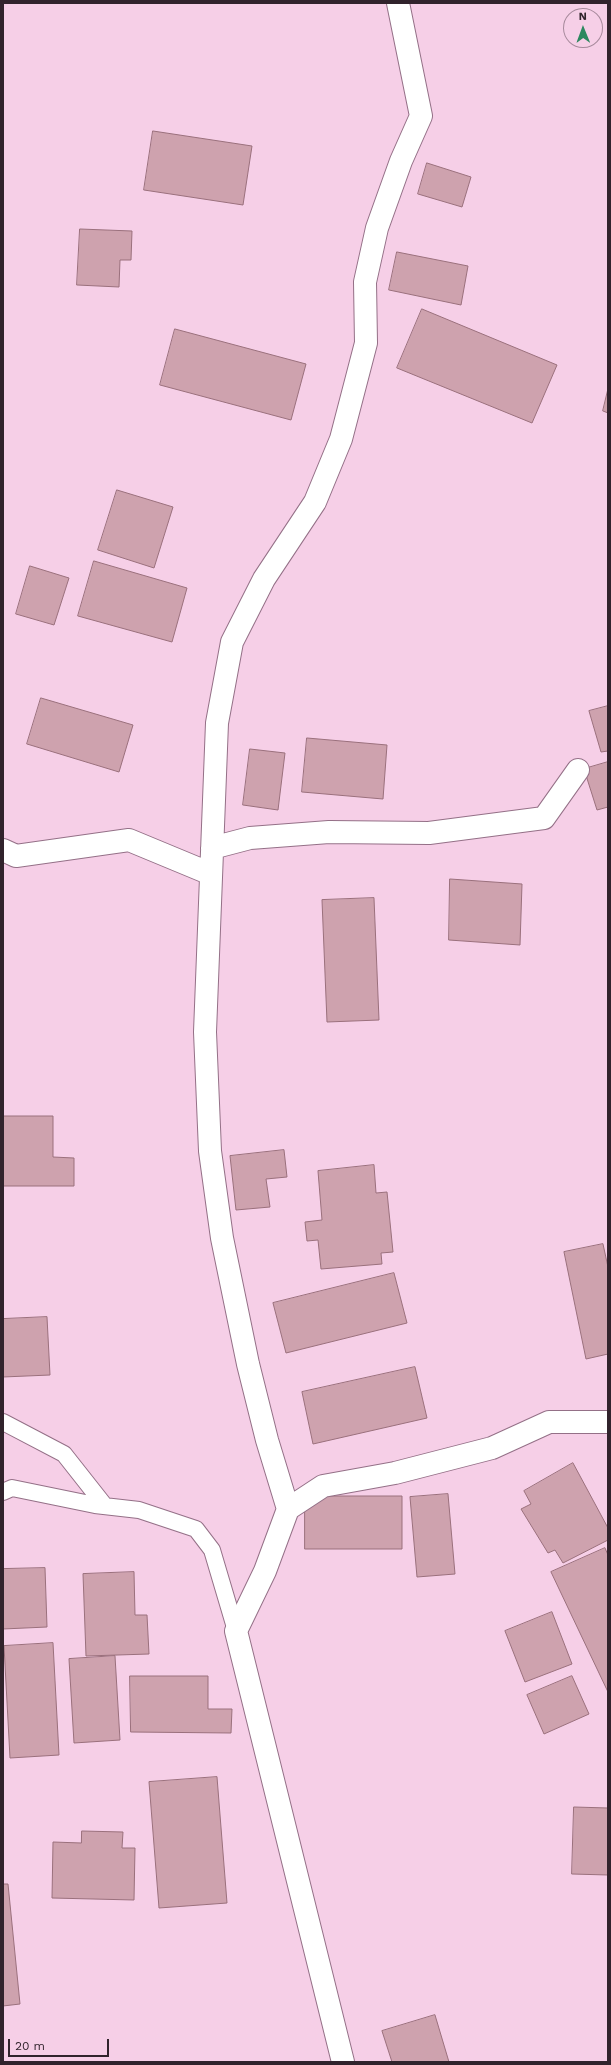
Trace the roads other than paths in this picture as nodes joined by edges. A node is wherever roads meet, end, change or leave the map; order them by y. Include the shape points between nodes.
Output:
1 (398, 3) edge
2 (578, 770) dead end
3 (212, 848) junction
4 (3, 850) edge
5 (211, 874) junction
6 (3, 1422) edge
7 (608, 1422) edge
8 (3, 1492) edge
9 (105, 1506) junction
10 (288, 1509) junction
11 (236, 1631) junction
12 (343, 2062) edge

1 - 3 street via 421,116 400,161 377,228 365,282 366,343 341,439 316,502 264,579 232,642 217,723
2 - 3 street via 544,818 429,834 329,832 250,838
3 - 5 street
4 - 5 street via 16,856 129,840
5 - 10 street via 205,1032 210,1151 222,1238 248,1364
6 - 9 lane via 64,1454
7 - 10 street via 549,1422 492,1448 395,1473 323,1486
8 - 9 lane via 12,1488
9 - 11 lane via 139,1510 196,1529 212,1550
10 - 11 street via 265,1571
11 - 12 street

